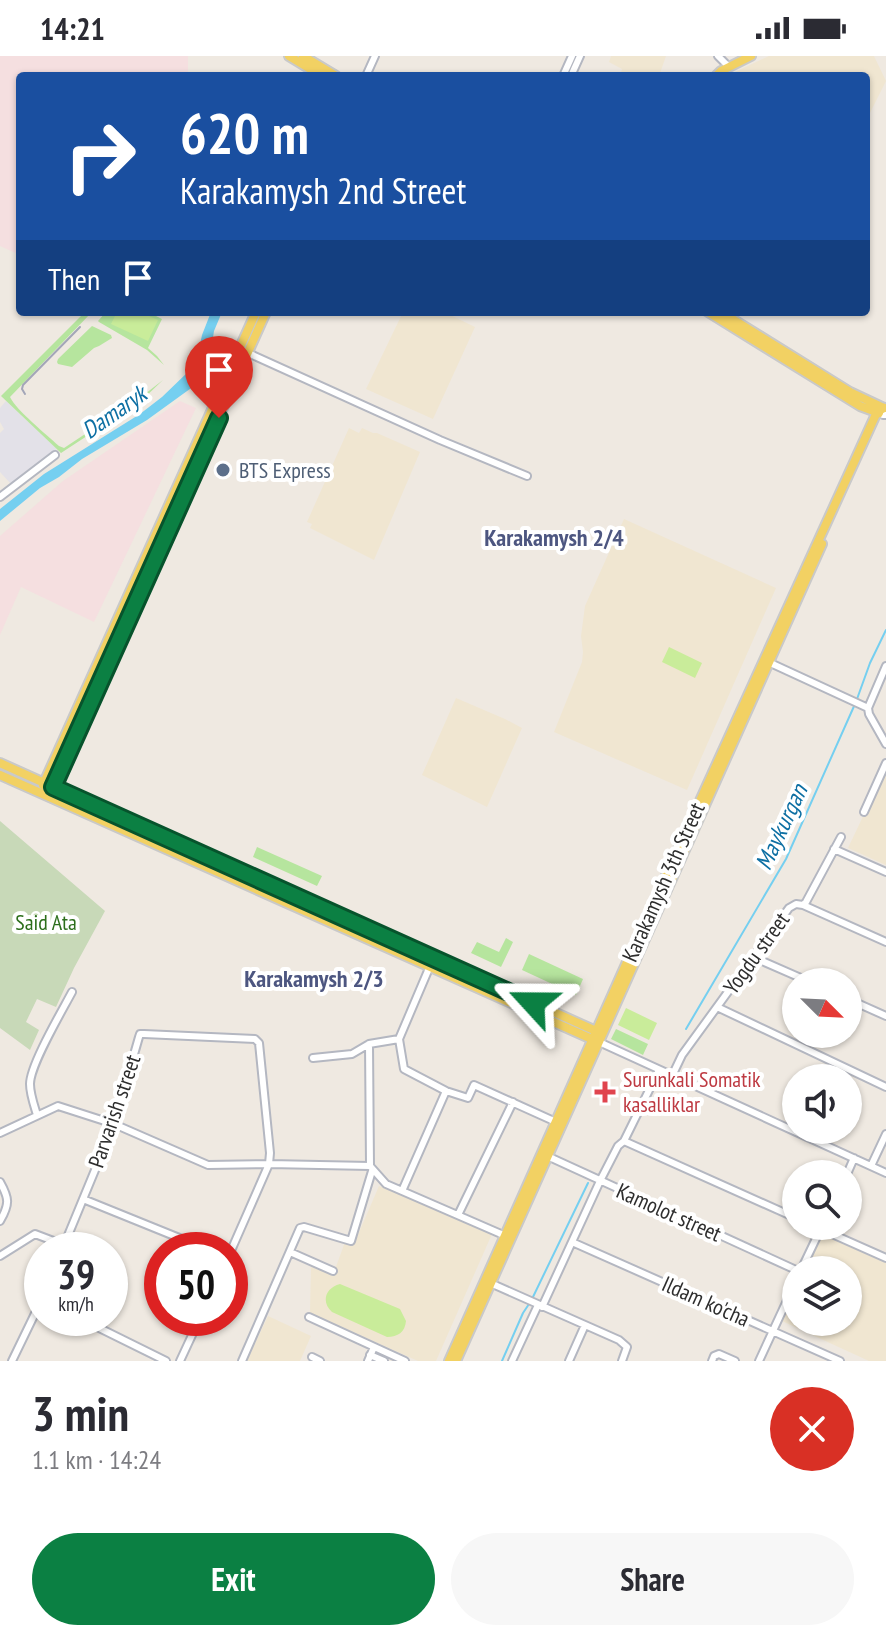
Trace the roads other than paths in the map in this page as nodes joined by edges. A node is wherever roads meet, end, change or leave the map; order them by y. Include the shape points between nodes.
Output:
1 (289, 56) edge
2 (303, 56) edge
3 (718, 56) edge
4 (751, 56) edge
5 (729, 67) junction
6 (315, 72) edge
7 (329, 72) edge
8 (722, 72) edge
9 (255, 316) edge
10 (264, 316) edge
11 (714, 316) edge
12 (727, 316) edge
13 (248, 353) junction
14 (232, 377) junction
15 (884, 411) edge
16 (55, 455) dead end
17 (527, 476) dead end
18 (0, 497) edge
19 (766, 661) junction
20 (886, 666) edge
21 (868, 708) junction
22 (886, 744) edge
23 (0, 763) edge
24 (886, 763) edge
25 (1, 779) edge
26 (46, 789) junction
27 (864, 812) dead end
28 (841, 837) dead end
29 (834, 849) junction
30 (243, 872) junction
31 (886, 872) edge
32 (238, 882) junction
33 (803, 905) junction
34 (886, 942) edge
35 (753, 957) junction
36 (430, 966) junction
37 (782, 970) edge
38 (72, 992) dead end
39 (862, 1005) edge
40 (717, 1007) junction
41 (886, 1016) edge
42 (596, 1037) junction
43 (399, 1039) junction
44 (369, 1044) junction
45 (313, 1058) dead end
46 (659, 1070) junction
47 (672, 1076) junction
48 (886, 1087) edge
49 (446, 1091) junction
50 (513, 1102) junction
51 (37, 1115) junction
52 (556, 1122) junction
53 (114, 1124) junction
54 (0, 1133) edge
55 (886, 1134) edge
56 (624, 1141) junction
57 (545, 1155) junction
58 (854, 1158) joint
59 (269, 1164) junction
60 (871, 1166) junction
61 (371, 1168) junction
62 (886, 1173) edge
63 (598, 1180) junction
64 (0, 1182) edge
65 (402, 1191) junction
66 (83, 1199) junction
67 (782, 1212) edge
68 (458, 1215) junction
69 (0, 1221) edge
70 (70, 1232) edge
71 (165, 1232) edge
72 (239, 1232) edge
73 (508, 1237) junction
74 (847, 1240) edge
75 (24, 1241) edge
76 (572, 1242) junction
77 (290, 1252) junction
78 (0, 1256) edge
79 (886, 1258) edge
80 (782, 1262) edge
81 (333, 1271) dead end
82 (488, 1282) junction
83 (540, 1306) junction
84 (782, 1311) edge
85 (309, 1317) dead end
86 (585, 1325) junction
87 (773, 1331) junction
88 (24, 1336) edge
89 (115, 1336) edge
90 (192, 1336) edge
91 (374, 1347) junction
92 (312, 1357) dead end
93 (369, 1358) edge
94 (12, 1361) edge
95 (166, 1361) edge
96 (181, 1361) edge
97 (242, 1361) edge
98 (320, 1361) edge
99 (384, 1361) edge
100 (405, 1361) edge
101 (449, 1361) edge
102 (456, 1361) edge
103 (512, 1361) edge
104 (569, 1361) edge
105 (622, 1361) edge
106 (712, 1361) edge
107 (735, 1361) edge
108 (759, 1361) edge
109 (840, 1361) edge

1 - 6 main road
2 - 7 main road
3 - 5 street
4 - 5 main road
5 - 8 main road
9 - 14 main road
10 - 13 main road
11 - 15 main road via 860,406
12 - 15 main road
13 - 14 main road
13 - 17 street
14 - 26 main road
15 - 19 main road, Karakamysh 3th Street
16 - 18 street
19 - 21 street
19 - 42 main road, Karakamysh 3th Street
20 - 21 street
21 - 22 street
23 - 26 main road
24 - 27 street
25 - 26 main road
26 - 30 main road
26 - 32 main road
28 - 29 street, Yogdu street
29 - 31 street
29 - 33 street, Yogdu street
30 - 32 main road
30 - 42 main road
32 - 36 main road
33 - 34 street
33 - 35 street, Yogdu street via 789,908
35 - 37 street
35 - 40 street, Yogdu street
36 - 42 main road
36 - 43 street
38 - 51 street via 29,1081
39 - 41 street
40 - 47 street, Yogdu street
40 - 48 street
42 - 46 street
42 - 52 main road, Karakamysh 3th Street
42 - 57 main road, Karakamysh 3th Street
43 - 44 street
43 - 49 street via 404,1069
44 - 45 street via 352,1054
44 - 61 street
46 - 47 street
46 - 56 street
47 - 58 street
49 - 50 street via 468,1098 474,1085
49 - 65 street
50 - 52 street
50 - 68 street
51 - 53 street via 58,1106
51 - 54 street
52 - 57 main road, Karakamysh 3th Street
53 - 59 street via 208,1165
53 - 59 street, Parvarish street via 140,1034 255,1039 264,1080
53 - 66 street, Parvarish street
55 - 60 street
56 - 63 street
56 - 67 street
57 - 63 street, Kamolot street
57 - 73 main road, Karakamysh 3th Street
58 - 60 street
59 - 61 street
59 - 72 street
60 - 62 street
61 - 65 street
61 - 77 street via 351,1241 302,1227
63 - 76 street
63 - 80 street, Kamolot street
64 - 69 street via 8,1197
65 - 68 street
66 - 70 street, Parvarish street
66 - 71 street
68 - 73 street
73 - 82 main road, Karakamysh 3th Street
74 - 79 street
75 - 78 street
76 - 83 street
76 - 87 street, Ildam ko'cha
77 - 81 street
77 - 97 street
82 - 83 street
82 - 101 main road, Karakamysh 3th Street
82 - 102 main road, Karakamysh 3th Street
83 - 86 street
83 - 103 street
84 - 87 street
85 - 91 street
86 - 104 street
86 - 105 street via 625,1344
87 - 108 street
87 - 109 street, Ildam ko'cha
88 - 94 street
89 - 95 street
90 - 96 street
91 - 93 street
91 - 100 street
92 - 98 street
93 - 99 street
106 - 107 street via 719,1354

